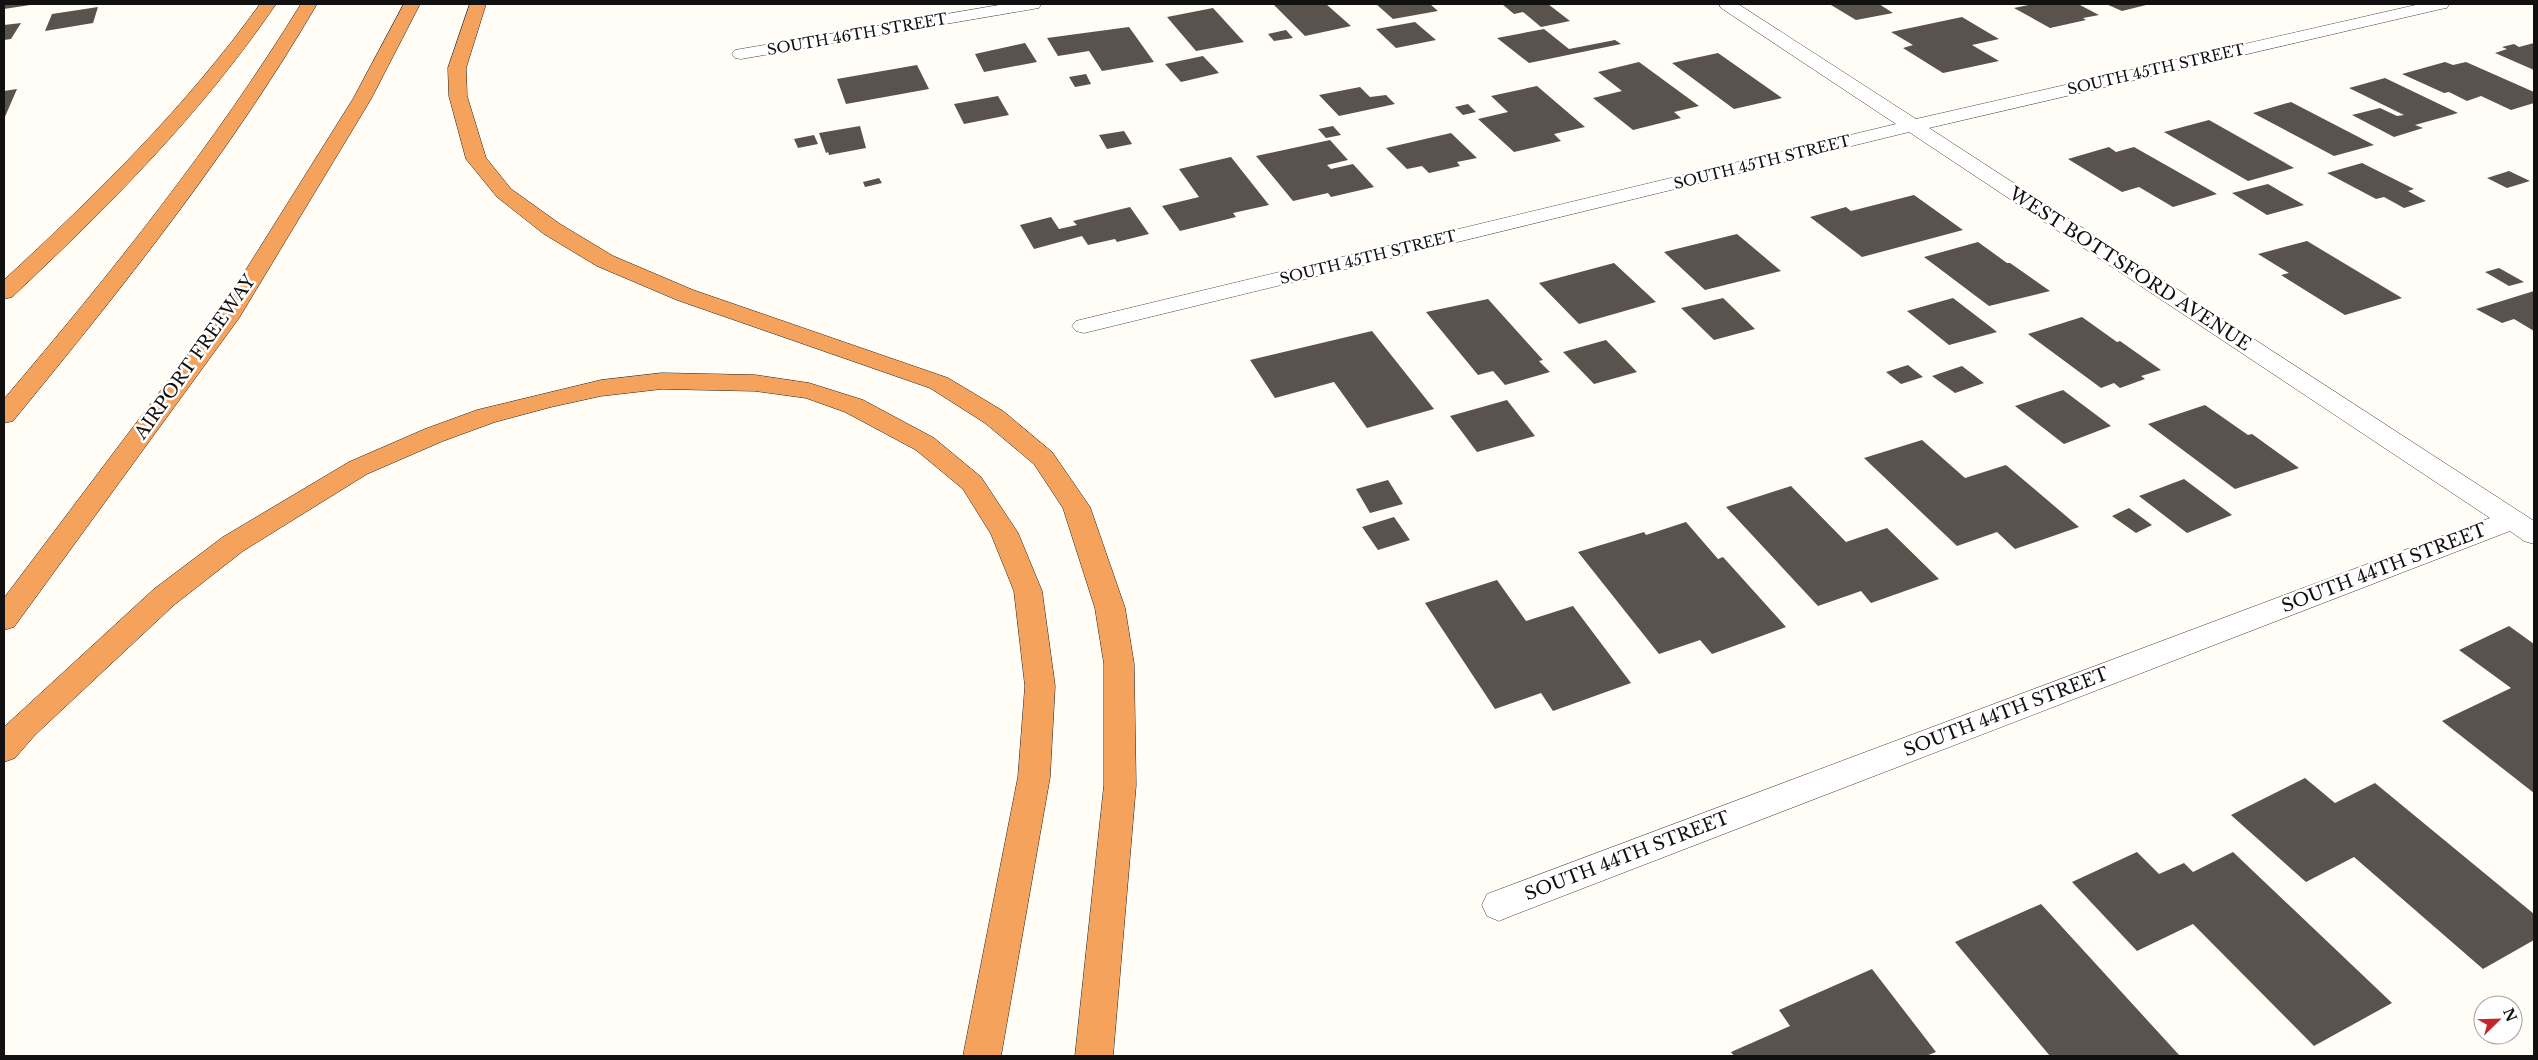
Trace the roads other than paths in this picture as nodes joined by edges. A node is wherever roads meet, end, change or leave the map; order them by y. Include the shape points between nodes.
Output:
1 (268, 4) edge
2 (309, 4) edge
3 (412, 4) edge
4 (478, 4) edge
5 (1033, 4) edge
6 (1727, 4) edge
7 (2441, 4) edge
8 (741, 54) dead end
9 (1911, 126) junction
10 (4, 292) edge
11 (1084, 326) dead end
12 (4, 415) edge
13 (2523, 527) edge
14 (4, 619) edge
15 (4, 749) edge
16 (1500, 905) dead end
17 (982, 1056) edge
18 (1094, 1056) edge

1 - 10 highway via 207,87 163,136 81,221
2 - 12 highway via 276,62 208,161 120,277
3 - 14 highway, AIRPORT FREEWAY via 362,98 227,318
4 - 18 highway via 457,68 458,96 476,159 504,193 552,229 605,261 685,295 939,383 994,417 1043,458 1076,508 1110,608 1119,664 1120,786
5 - 8 street, SOUTH 46TH STREET
6 - 9 street, WEST BOTTSFORD AVENUE
7 - 9 street, SOUTH 45TH STREET
9 - 11 street, SOUTH 45TH STREET
9 - 13 street, WEST BOTTSFORD AVENUE
13 - 16 street, SOUTH 44TH STREET
15 - 17 highway via 24,726 164,597 233,544 358,468 486,416 601,388 662,380 756,383 809,391 854,406 924,444 972,483 1004,533 1028,591 1040,686 1034,777

